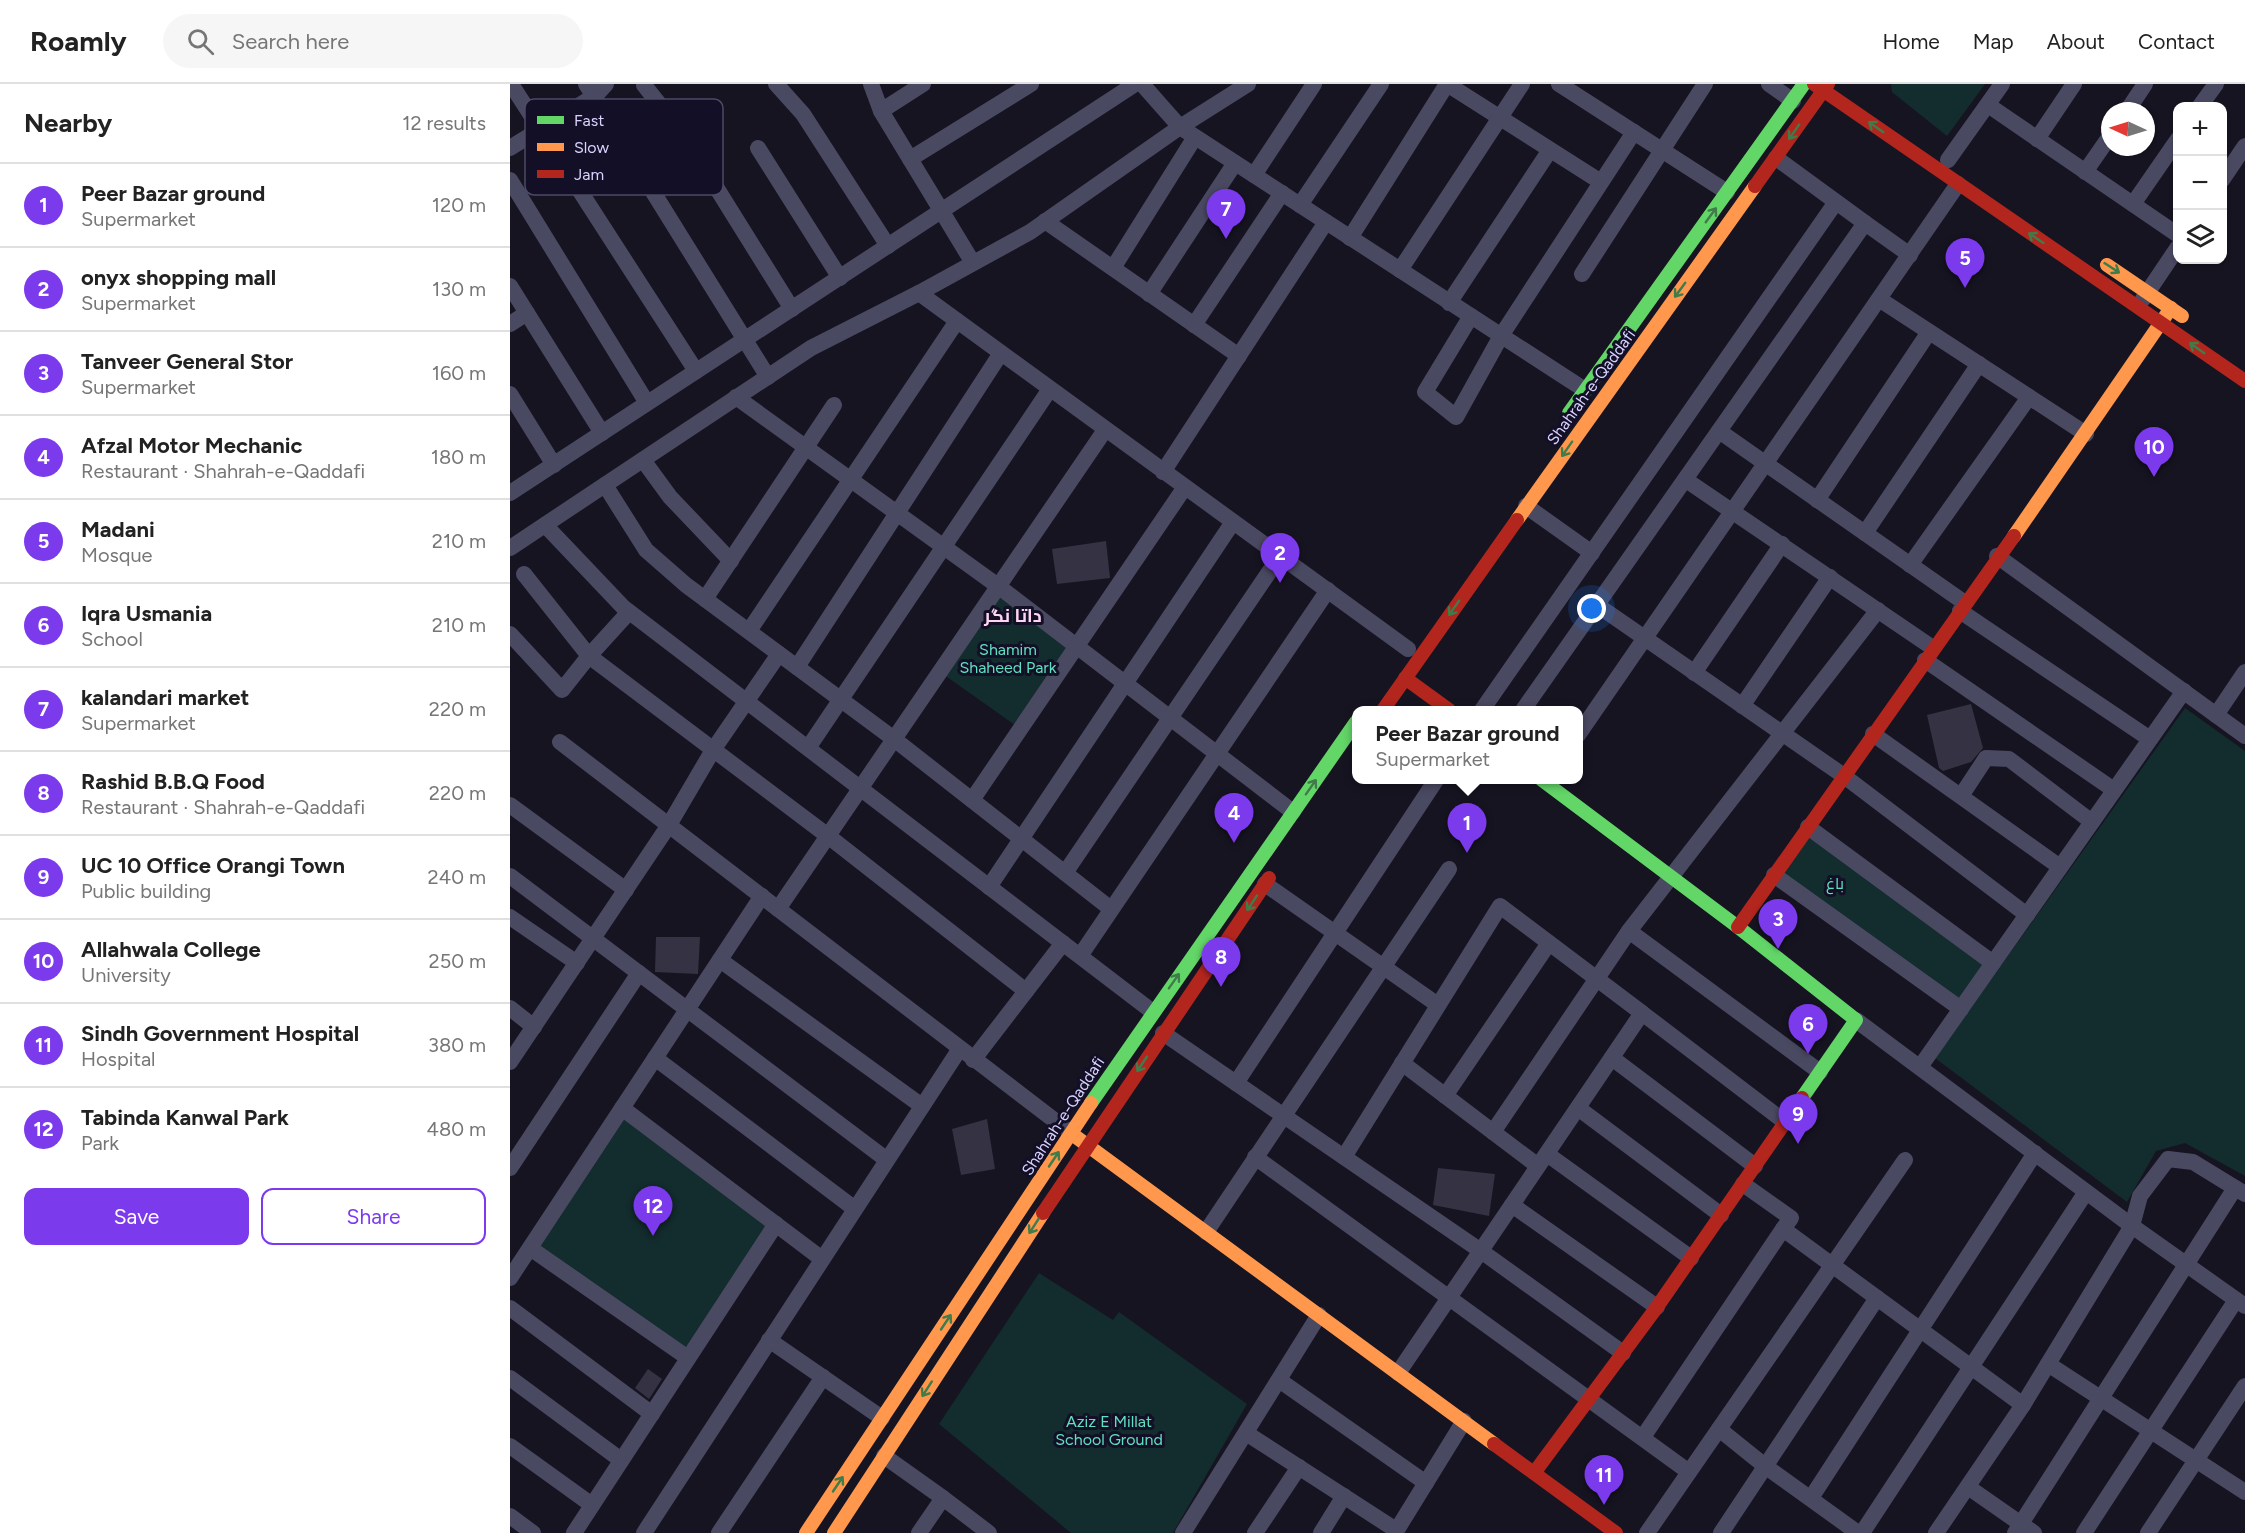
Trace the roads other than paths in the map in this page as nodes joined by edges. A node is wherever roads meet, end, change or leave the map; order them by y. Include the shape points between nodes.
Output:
1 (511, 84) edge
2 (776, 84) edge
3 (871, 84) edge
4 (923, 84) edge
5 (1031, 84) edge
6 (1135, 84) edge
7 (1142, 84) edge
8 (1248, 84) edge
9 (1314, 84) edge
10 (1381, 84) edge
11 (1447, 84) edge
12 (1522, 84) edge
13 (1559, 84) edge
14 (1705, 84) edge
15 (1769, 84) edge
16 (1804, 84) edge
17 (1837, 84) edge
18 (2002, 84) edge
19 (2074, 84) edge
20 (2145, 84) edge
21 (2216, 84) edge
22 (644, 85) edge
23 (1822, 86) edge
24 (596, 88) edge
25 (581, 99) edge
26 (655, 99) edge
27 (1793, 101) junction
28 (2133, 102) edge
29 (2203, 102) edge
30 (525, 104) edge
31 (1988, 105) junction
32 (881, 111) junction
33 (1500, 118) junction
34 (1180, 127) junction
35 (1634, 132) junction
36 (1195, 137) junction
37 (525, 139) edge
38 (2037, 139) junction
39 (2173, 146) edge
40 (2245, 146) edge
41 (510, 148) edge
42 (758, 148) dead end
43 (2101, 149) edge
44 (1550, 150) junction
45 (1662, 150) junction
46 (1776, 158) junction
47 (910, 159) junction
48 (1948, 160) junction
49 (1235, 163) junction
50 (2085, 172) junction
51 (2227, 174) edge
52 (1254, 175) junction
53 (510, 180) edge
54 (1602, 182) junction
55 (1958, 184) junction
56 (1988, 186) dead end
57 (1727, 192) junction
58 (1282, 193) junction
59 (584, 195) edge
60 (658, 195) edge
61 (721, 195) edge
62 (1836, 202) junction
63 (2133, 204) junction
64 (1300, 205) junction
65 (942, 210) junction
66 (1045, 222) junction
67 (1326, 222) junction
68 (1865, 223) junction
69 (2173, 232) edge
70 (1350, 238) junction
71 (888, 246) junction
72 (2173, 254) edge
73 (1910, 255) junction
74 (2098, 259) dead end
75 (973, 263) junction
76 (1113, 268) junction
77 (1400, 270) junction
78 (1582, 274) dead end
79 (840, 278) junction
80 (510, 286) edge
81 (2148, 292) junction
82 (919, 293) junction
83 (1149, 294) junction
84 (1879, 299) junction
85 (1449, 303) junction
86 (2137, 308) junction
87 (2171, 308) junction
88 (792, 309) junction
89 (527, 313) junction
90 (1471, 316) junction
91 (957, 321) junction
92 (2190, 321) dead end
93 (2162, 323) junction
94 (510, 324) edge
95 (1194, 325) junction
96 (1929, 332) junction
97 (1501, 336) junction
98 (743, 340) junction
99 (1001, 353) junction
100 (1239, 356) junction
101 (1979, 364) junction
102 (696, 371) junction
103 (768, 377) junction
104 (2245, 381) edge
105 (1050, 389) junction
106 (1585, 390) junction
107 (510, 394) edge
108 (2029, 397) junction
109 (736, 398) junction
110 (647, 403) junction
111 (834, 405) dead end
112 (1558, 429) dead end
113 (1106, 430) junction
114 (1719, 431) junction
115 (602, 433) junction
116 (2086, 434) junction
117 (806, 447) junction
118 (643, 460) junction
119 (1765, 464) junction
120 (554, 465) junction
121 (1163, 472) junction
122 (850, 480) junction
123 (1686, 480) junction
124 (605, 485) junction
125 (513, 486) edge
126 (1185, 487) junction
127 (1816, 500) junction
128 (1526, 506) junction
129 (1733, 511) junction
130 (897, 513) junction
131 (1233, 522) junction
132 (545, 525) junction
133 (1865, 533) junction
134 (1782, 544) junction
135 (944, 546) junction
136 (510, 548) edge
137 (1592, 553) junction
138 (1280, 556) junction
139 (1997, 556) junction
140 (730, 561) junction
141 (1910, 565) junction
142 (524, 574) dead end
143 (1830, 577) junction
144 (999, 586) junction
145 (1328, 590) junction
146 (705, 599) junction
147 (1597, 605) junction
148 (1962, 607) junction
149 (1878, 610) junction
150 (629, 612) junction
151 (749, 631) junction
152 (511, 636) edge
153 (1645, 639) junction
154 (1077, 646) junction
155 (1408, 648) dead end
156 (780, 654) junction
157 (1929, 654) junction
158 (589, 656) junction
159 (797, 667) junction
160 (2245, 672) edge
161 (1694, 673) junction
162 (1406, 678) junction
163 (1125, 683) junction
164 (2184, 691) junction
165 (841, 699) junction
166 (747, 702) junction
167 (1386, 706) edge
168 (1442, 706) edge
169 (1485, 706) edge
170 (1526, 706) edge
171 (1742, 706) junction
172 (2216, 715) junction
173 (1171, 718) junction
174 (1352, 728) edge
175 (1583, 728) edge
176 (1782, 734) junction
177 (1874, 734) junction
178 (2245, 736) edge
179 (894, 739) junction
180 (2150, 739) junction
181 (560, 742) dead end
182 (808, 748) junction
183 (713, 750) junction
184 (1218, 754) junction
185 (1844, 776) junction
186 (1433, 784) edge
187 (1550, 784) edge
188 (860, 789) junction
189 (2114, 790) junction
190 (1961, 796) junction
191 (972, 800) junction
192 (510, 805) edge
193 (1293, 812) junction
194 (2092, 822) junction
195 (669, 825) junction
196 (1808, 827) junction
197 (828, 836) junction
198 (1021, 838) junction
199 (1278, 865) dead end
200 (2060, 867) junction
201 (1449, 869) dead end
202 (1065, 873) junction
203 (1774, 875) junction
204 (510, 876) edge
205 (1671, 877) junction
206 (1265, 884) junction
207 (989, 887) junction
208 (626, 890) junction
209 (762, 897) junction
210 (778, 909) junction
211 (1111, 909) junction
212 (2027, 915) junction
213 (510, 917) edge
214 (1738, 927) junction
215 (1629, 931) junction
216 (1335, 933) junction
217 (594, 938) junction
218 (1063, 943) junction
219 (1549, 944) junction
220 (1080, 956) junction
221 (720, 960) junction
222 (577, 963) junction
223 (1993, 963) junction
224 (1383, 966) junction
225 (639, 973) junction
226 (1595, 978) junction
227 (1026, 991) junction
228 (1438, 1005) junction
229 (510, 1008) edge
230 (687, 1009) junction
231 (1961, 1009) junction
232 (1153, 1012) junction
233 (1642, 1013) junction
234 (1856, 1020) junction
235 (534, 1027) junction
236 (1163, 1033) junction
237 (959, 1050) junction
238 (655, 1058) junction
239 (1612, 1058) junction
240 (973, 1060) junction
241 (510, 1062) edge
242 (1402, 1063) junction
243 (1920, 1067) junction
244 (1820, 1072) junction
245 (1236, 1083) junction
246 (1445, 1096) junction
247 (922, 1106) junction
248 (622, 1108) junction
249 (1578, 1108) junction
250 (1282, 1115) junction
251 (1785, 1122) junction
252 (1493, 1132) junction
253 (1071, 1133) junction
254 (1087, 1145) junction
255 (2035, 1153) junction
256 (1255, 1157) junction
257 (1344, 1157) junction
258 (887, 1160) junction
259 (1543, 1160) junction
260 (1905, 1160) dead end
261 (1755, 1166) junction
262 (510, 1168) edge
263 (1743, 1184) junction
264 (2240, 1191) edge
265 (2086, 1192) junction
266 (1512, 1205) junction
267 (855, 1209) junction
268 (1721, 1215) junction
269 (776, 1224) junction
270 (2132, 1226) junction
271 (1783, 1229) junction
272 (1206, 1232) junction
273 (530, 1248) junction
274 (1481, 1251) junction
275 (1691, 1258) junction
276 (822, 1259) junction
277 (1831, 1264) junction
278 (2186, 1264) junction
279 (510, 1278) edge
280 (1450, 1297) junction
281 (1877, 1298) junction
282 (2241, 1303) edge
283 (1657, 1307) junction
284 (510, 1308) edge
285 (1319, 1315) junction
286 (1920, 1330) junction
287 (769, 1340) junction
288 (1623, 1353) junction
289 (688, 1358) junction
290 (2048, 1364) junction
291 (1971, 1367) junction
292 (1398, 1373) junction
293 (823, 1377) junction
294 (510, 1378) edge
295 (1279, 1380) junction
296 (2245, 1386) edge
297 (1590, 1398) junction
298 (2101, 1398) junction
299 (2023, 1405) junction
300 (652, 1414) junction
301 (882, 1418) junction
302 (1464, 1421) junction
303 (1719, 1429) junction
304 (2151, 1431) junction
305 (1246, 1433) junction
306 (1643, 1437) junction
307 (510, 1446) edge
308 (884, 1456) junction
309 (621, 1460) junction
310 (2196, 1460) junction
311 (1765, 1466) junction
312 (1299, 1467) junction
313 (1689, 1472) junction
314 (1534, 1473) junction
315 (1426, 1483) junction
316 (1968, 1487) junction
317 (2245, 1492) edge
318 (1344, 1496) junction
319 (943, 1498) junction
320 (1811, 1498) junction
321 (592, 1505) junction
322 (510, 1516) edge
323 (2023, 1530) edge
324 (1396, 1532) edge
325 (533, 1533) edge
326 (574, 1533) edge
327 (644, 1533) edge
328 (719, 1533) edge
329 (806, 1533) edge
330 (834, 1533) edge
331 (919, 1533) edge
332 (989, 1533) edge
333 (1183, 1533) edge
334 (1255, 1533) edge
335 (1321, 1533) edge
336 (1617, 1533) edge
337 (1647, 1533) edge
338 (1721, 1533) edge
339 (1860, 1533) edge
340 (1936, 1533) edge
341 (2084, 1533) edge
342 (2148, 1533) edge

1 - 30 street
2 - 71 street via 803,114
3 - 32 street
4 - 32 street
5 - 47 street
6 - 65 street
7 - 34 street
8 - 34 street
9 - 52 street
10 - 64 street
11 - 33 street
11 - 70 street
12 - 33 street
13 - 35 street
14 - 45 street
15 - 27 street
16 - 27 main road, Shahrah-e-Qaddafi
17 - 48 main road
18 - 31 street
19 - 38 street
20 - 28 street
21 - 29 street
22 - 26 street
23 -> 46 main road, Shahrah-e-Qaddafi
55 -> 23 main road
24 - 25 street
27 - 57 main road, Shahrah-e-Qaddafi
31 - 38 street
31 - 48 street
32 - 47 street
33 - 44 street
33 - 77 street
34 - 36 street
34 - 66 street
35 - 45 street
35 - 54 street
36 - 49 street
36 - 76 street
37 - 41 street
38 - 50 street
39 - 63 street
40 - 51 street
42 - 79 street
43 - 50 street
44 - 54 street
44 - 85 street
45 - 57 street
45 - 78 street
46 - 62 street
46 -> 128 main road, Shahrah-e-Qaddafi
47 - 65 street
48 - 56 main road
49 - 52 street
49 - 83 street
50 - 63 street
52 - 58 street
53 - 110 street
54 - 97 street
55 - 73 street
86 -> 55 main road
106 -> 57 main road, Shahrah-e-Qaddafi
58 - 64 street
58 - 95 street
59 - 102 street
60 - 98 street
61 - 88 street
62 - 68 street
62 - 137 street
63 - 69 street
64 - 67 street
65 - 71 street
65 - 75 street
66 - 75 street
66 - 76 street
67 - 70 street
67 - 100 street
68 - 73 street
68 - 114 street
70 - 77 street
71 - 79 street
72 - 81 street
73 - 84 street
74 -> 81 main road
75 - 82 street
76 - 83 street
77 - 85 street
79 - 88 street
80 - 89 street
81 - 86 street
81 - 87 main road
82 - 91 street
82 - 103 street via 811,348
83 - 95 street
84 - 96 street
84 - 119 street
85 - 90 street
86 - 93 main road
87 - 92 main road
87 - 93 main road
88 - 98 street
89 - 94 street
89 - 115 street
90 - 97 street
90 - 97 street via 1425,392 1456,417
91 - 99 street
91 - 122 street
104 -> 93 main road
93 - 116 main road
95 - 100 street
96 - 101 street
96 - 127 street
97 - 106 street
98 - 102 street
98 - 103 street
99 - 105 street
99 - 130 street
100 - 121 street
101 - 108 street
101 - 133 street
102 - 110 street
103 - 109 street
105 - 113 street
105 - 135 street
106 - 112 main road, Shahrah-e-Qaddafi
107 - 120 street
108 - 116 street
108 - 141 street
109 - 117 street
109 - 118 street
110 - 115 street
111 - 117 street
113 - 121 street
113 - 144 street
114 - 119 street
114 - 123 street
115 - 120 street
116 - 139 main road
117 - 122 street
117 - 140 street
118 - 124 street
118 - 140 street via 670,497
119 - 127 street
119 - 129 street
120 - 125 street
121 - 126 street
122 - 130 street
122 - 151 street
123 - 129 street
123 - 147 street
124 - 132 street
124 - 146 street via 646,550
126 - 131 street
126 - 154 street
127 - 133 street
128 - 137 street
128 -> 162 main road, Shahrah-e-Qaddafi
129 - 134 street
129 - 153 street
130 - 135 street
130 - 159 street
131 - 138 street
131 - 163 street
132 - 136 street
132 - 150 street
133 - 141 street
134 - 143 street
134 - 161 street
135 - 144 street
135 - 165 street
137 - 169 street
138 - 145 street
138 - 173 street
139 - 148 main road
139 - 164 street
140 - 146 street
141 - 148 street
142 - 158 street
143 - 149 street
143 - 171 street
144 - 154 street
144 - 179 street
145 - 155 street
145 - 184 street
146 - 151 street
147 - 153 street
147 - 170 street
148 - 157 main road
148 - 180 street
149 - 157 street
149 - 176 street
150 - 158 street
150 - 166 street
151 - 156 street
152 - 158 street via 562,690
153 - 161 street
153 - 175 street
154 - 163 street
154 - 191 street
156 - 159 street
156 - 166 street
157 - 177 main road
157 - 189 street
158 - 183 street
159 - 165 street
160 - 172 street
161 - 171 street
162 - 167 main road, Shahrah-e-Qaddafi
162 - 168 main road
163 - 173 street
163 - 198 street
164 - 172 street
164 - 180 street
165 - 179 street
165 - 182 street
166 - 182 street
166 - 183 street
171 - 176 street
172 - 178 street
173 - 184 street
173 - 202 street
193 -> 174 main road, Shahrah-e-Qaddafi
176 - 185 street
176 - 205 street
177 - 185 main road
177 - 190 street
179 - 188 street
179 - 191 street
180 - 189 street
181 - 195 street
182 - 188 street
183 - 195 street
183 - 197 street
184 - 193 street
184 - 211 street
185 - 196 main road
185 - 212 street
186 - 216 street
187 - 205 main road
188 - 197 street
188 - 207 street
189 - 194 street
190 - 194 street via 1986,758 2009,759
190 - 200 street
191 - 198 street
192 - 208 street
232 -> 193 main road, Shahrah-e-Qaddafi
194 - 200 street
195 - 208 street
195 - 209 street
196 - 203 main road
196 - 223 street
197 - 210 street
197 - 227 street
198 - 202 street
198 - 207 street
199 - 206 main road
200 - 212 street
201 - 224 street
202 - 211 street
203 - 214 main road
203 - 231 street
204 - 217 street
205 - 214 main road
205 - 215 street
206 - 216 street
206 -> 236 main road
207 - 218 street
208 - 217 street
209 - 210 street
209 - 221 street
210 - 237 street
211 - 220 street
212 - 223 street
213 - 222 street
214 - 234 main road
215 - 226 street
215 - 244 street
216 - 224 street
216 - 245 street
217 - 222 street
217 - 225 street
218 - 220 street
218 - 227 street
219 - 226 street
219 - 228 street via 1500,906
219 - 246 street
220 - 232 street
221 - 230 street
221 - 247 street
222 - 235 street
223 - 231 street
224 - 228 street
224 - 250 street
225 - 230 street
225 - 262 street
226 - 233 street
226 - 252 street
227 - 240 street
228 - 242 street
229 - 235 street
230 - 238 street
230 - 258 street
231 - 243 street
232 - 253 main road, Shahrah-e-Qaddafi
233 - 239 street
233 - 251 street
234 - 243 street
234 - 244 main road
235 - 241 street
236 - 245 street
236 -> 254 main road
237 - 240 street
237 - 247 street
238 - 248 street
238 - 267 street
239 - 249 street
239 - 261 street
240 - 253 street
242 - 246 street
242 - 257 street
243 - 255 street
244 - 251 main road
245 - 250 street
246 - 252 street
247 - 258 street
248 - 269 street
248 - 273 street
249 - 259 street
249 - 268 street
250 - 256 street
250 - 257 street
251 - 261 main road
252 - 259 street
253 - 254 main road
301 -> 253 main road, Shahrah-e-Qaddafi
254 - 272 main road
254 -> 308 main road
255 - 265 street
255 - 286 street
256 - 272 street
256 - 280 street
257 - 274 street
258 - 267 street
259 - 266 street
259 - 275 street
260 - 277 street
261 - 263 main road
263 - 268 main road
263 - 271 street via 1791,1218
264 - 270 street via 2193,1162 2168,1159 2140,1196
264 - 278 street
265 - 270 street
265 - 291 street
266 - 274 street
266 - 283 street
267 - 276 street
268 - 275 main road
269 - 276 street
269 - 289 street
270 - 278 street
270 - 290 street
271 - 277 street
271 - 306 street
272 - 285 main road
273 - 279 street
273 - 289 street
274 - 280 street
274 - 288 street
275 - 283 main road
276 - 287 street
277 - 281 street
277 - 303 street
278 - 282 street
278 - 298 street
280 - 292 street
280 - 297 street
281 - 286 street
281 - 311 street
282 - 304 street
283 - 288 main road
284 - 300 street
285 - 292 main road
285 - 295 street
286 - 291 street
286 - 320 street
287 - 293 street
287 - 327 street
288 - 297 main road
289 - 300 street
290 - 298 street
290 - 299 street
291 - 299 street
291 - 339 street
292 - 302 main road
293 - 301 street
293 - 328 street
294 - 309 street
295 - 305 street
295 - 315 street
296 - 310 street
297 - 306 street
297 - 314 main road
298 - 304 street
298 - 323 street
299 - 316 street
300 - 309 street
329 -> 301 main road, Shahrah-e-Qaddafi
302 - 314 main road
302 - 315 street
303 - 311 street
303 - 313 street
304 - 310 street
304 - 341 street
305 - 312 street
305 - 333 street
306 - 313 street
307 - 321 street
308 - 319 street
308 - 330 main road
309 - 321 street
310 - 317 street
310 - 342 street
311 - 320 street
311 - 338 street
312 - 318 street
312 - 334 street
313 - 337 street
314 - 336 main road
315 - 324 street
316 - 323 street
316 - 340 street
318 - 324 street
318 - 335 street
319 - 331 street
319 - 332 street
320 - 339 street
321 - 326 street
322 - 325 street

